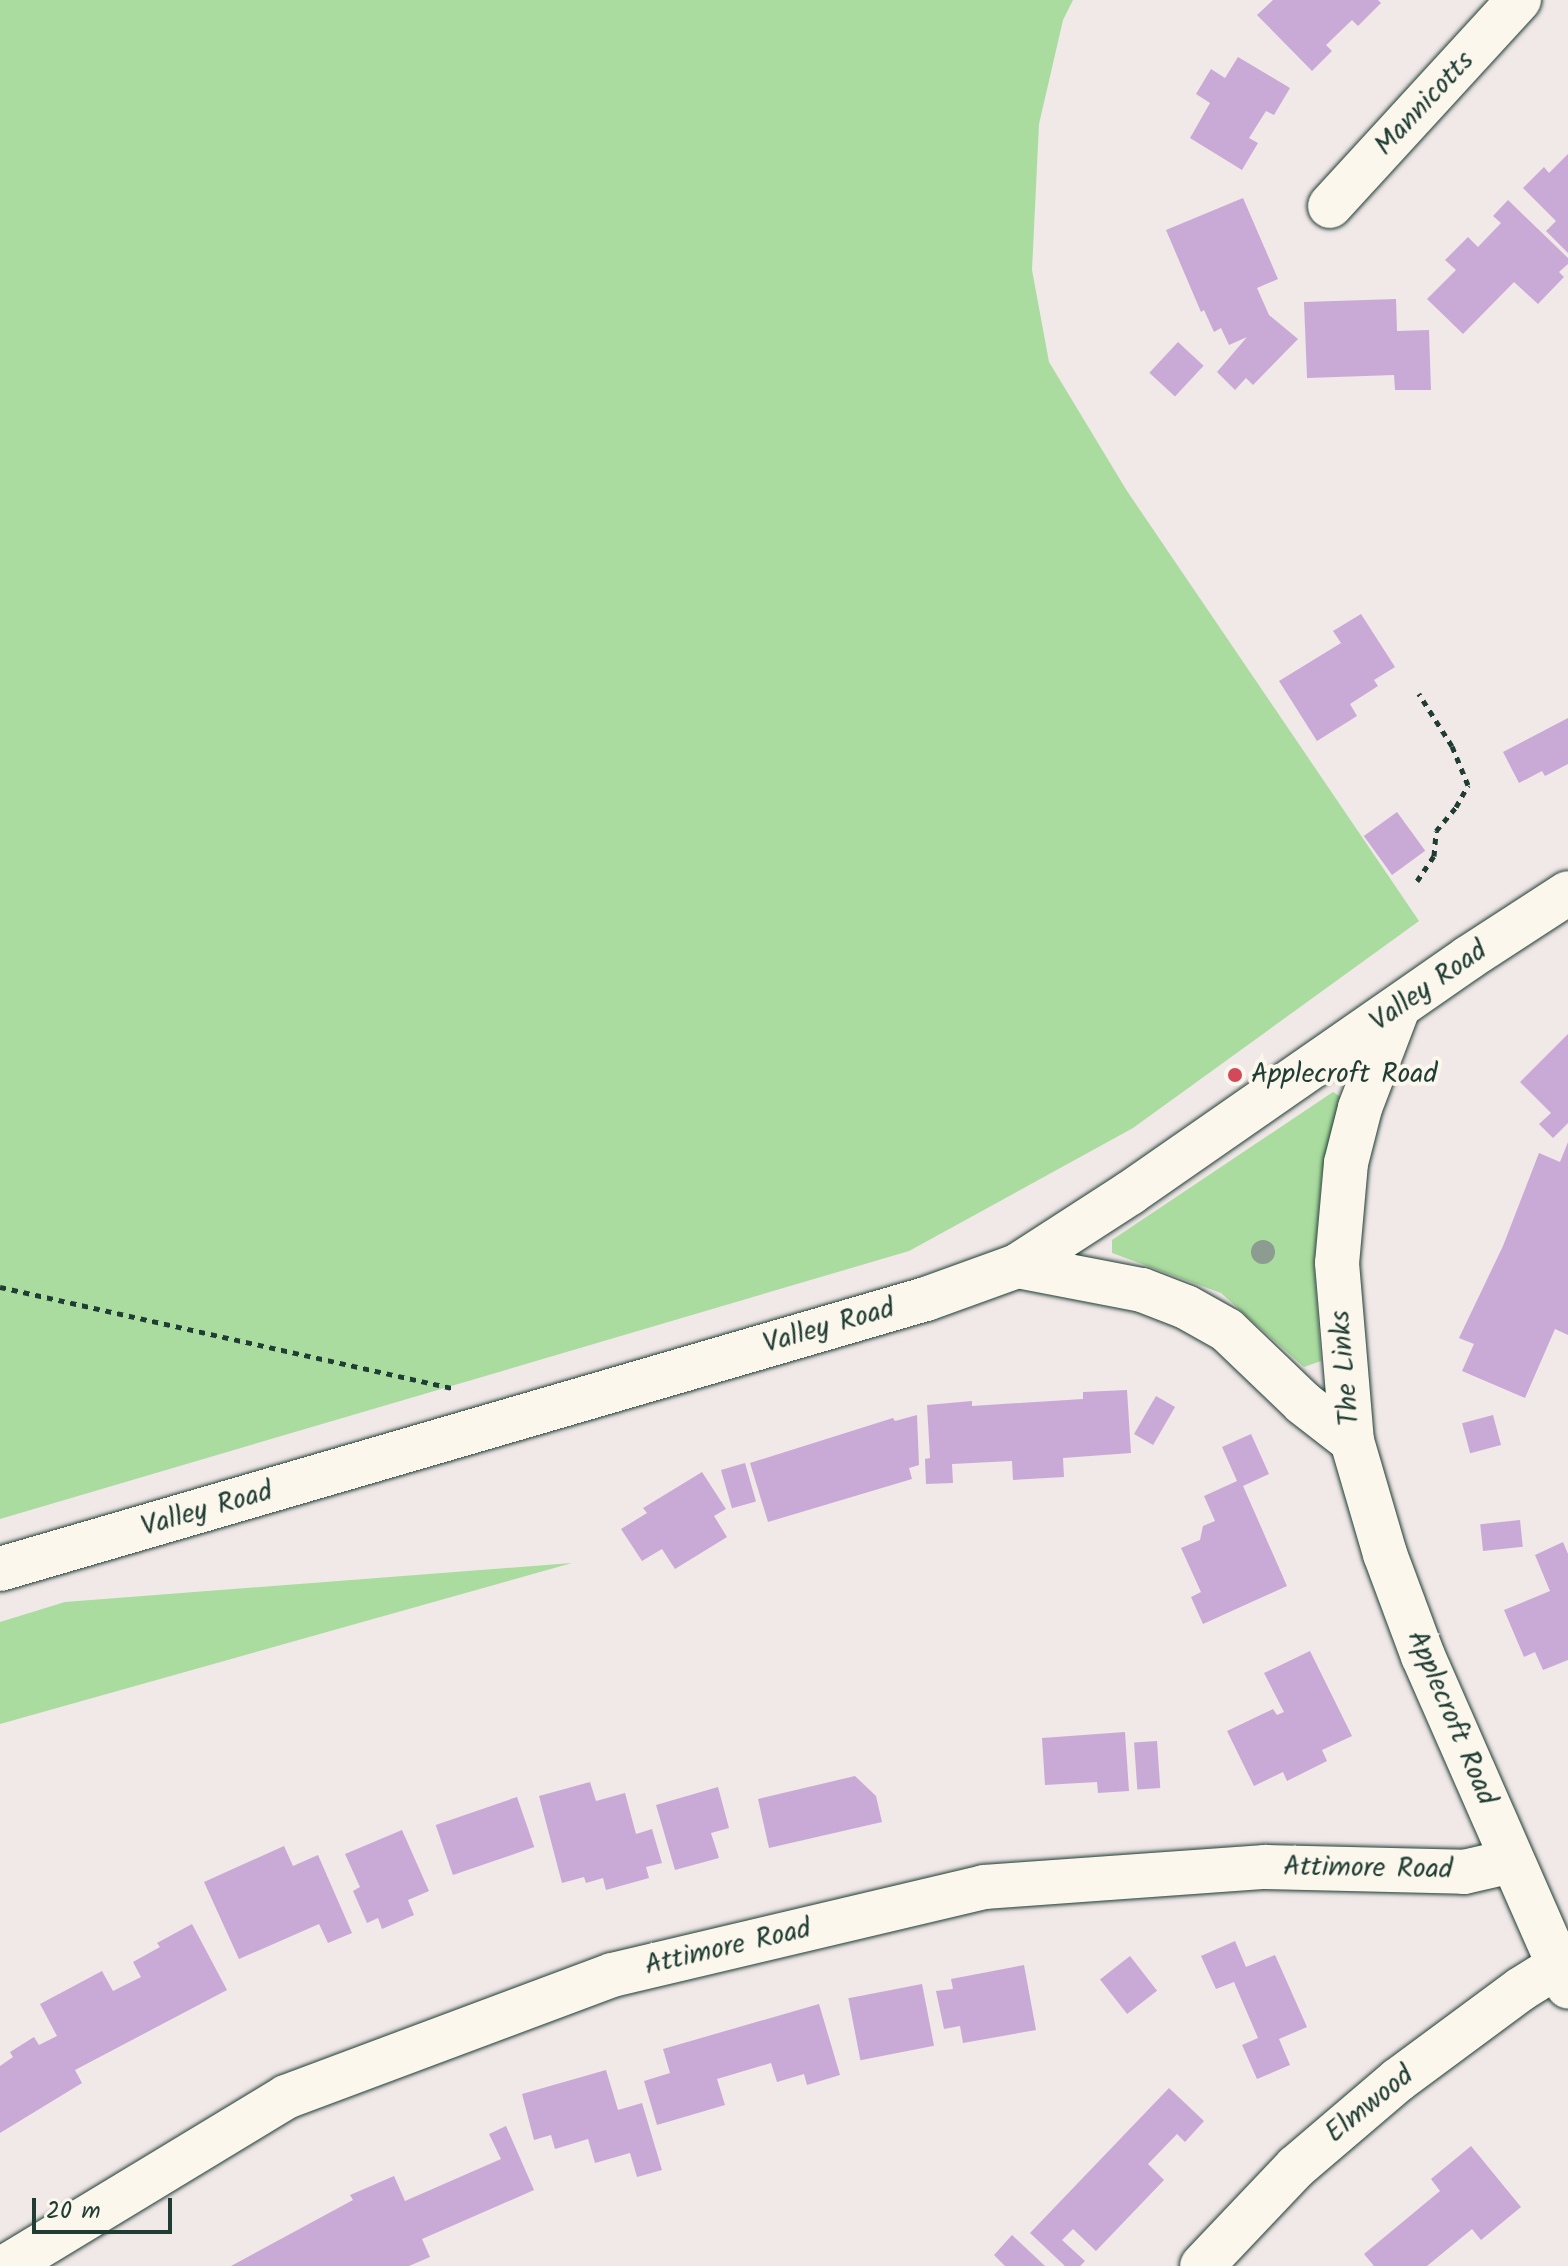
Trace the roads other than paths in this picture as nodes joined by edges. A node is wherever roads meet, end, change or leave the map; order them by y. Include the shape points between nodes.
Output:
1 (1519, 0) edge
2 (1330, 206) dead end
3 (1568, 893) edge
4 (1397, 1011) junction
5 (1017, 1266) junction
6 (1352, 1441) junction
7 (0, 1569) edge
8 (1512, 1861) junction
9 (1562, 1963) edge
10 (7, 2266) edge
11 (1202, 2266) edge

1 - 2 street, Mannicotts
3 - 4 street, Valley Road
4 - 5 street, Valley Road
4 - 6 street, The Links via 1360,1108 1346,1163 1337,1263
5 - 6 street, The Links via 1142,1290 1186,1307 1227,1330 1303,1403
5 - 7 street, Valley Road via 926,1299
6 - 8 street, Applecroft Road via 1385,1554 1423,1656
8 - 9 street, Applecroft Road
8 - 10 street, Attimore Road via 1464,1872 1265,1867 984,1887 612,1975 286,2097
9 - 11 street, Elmwood via 1398,2080 1296,2167

